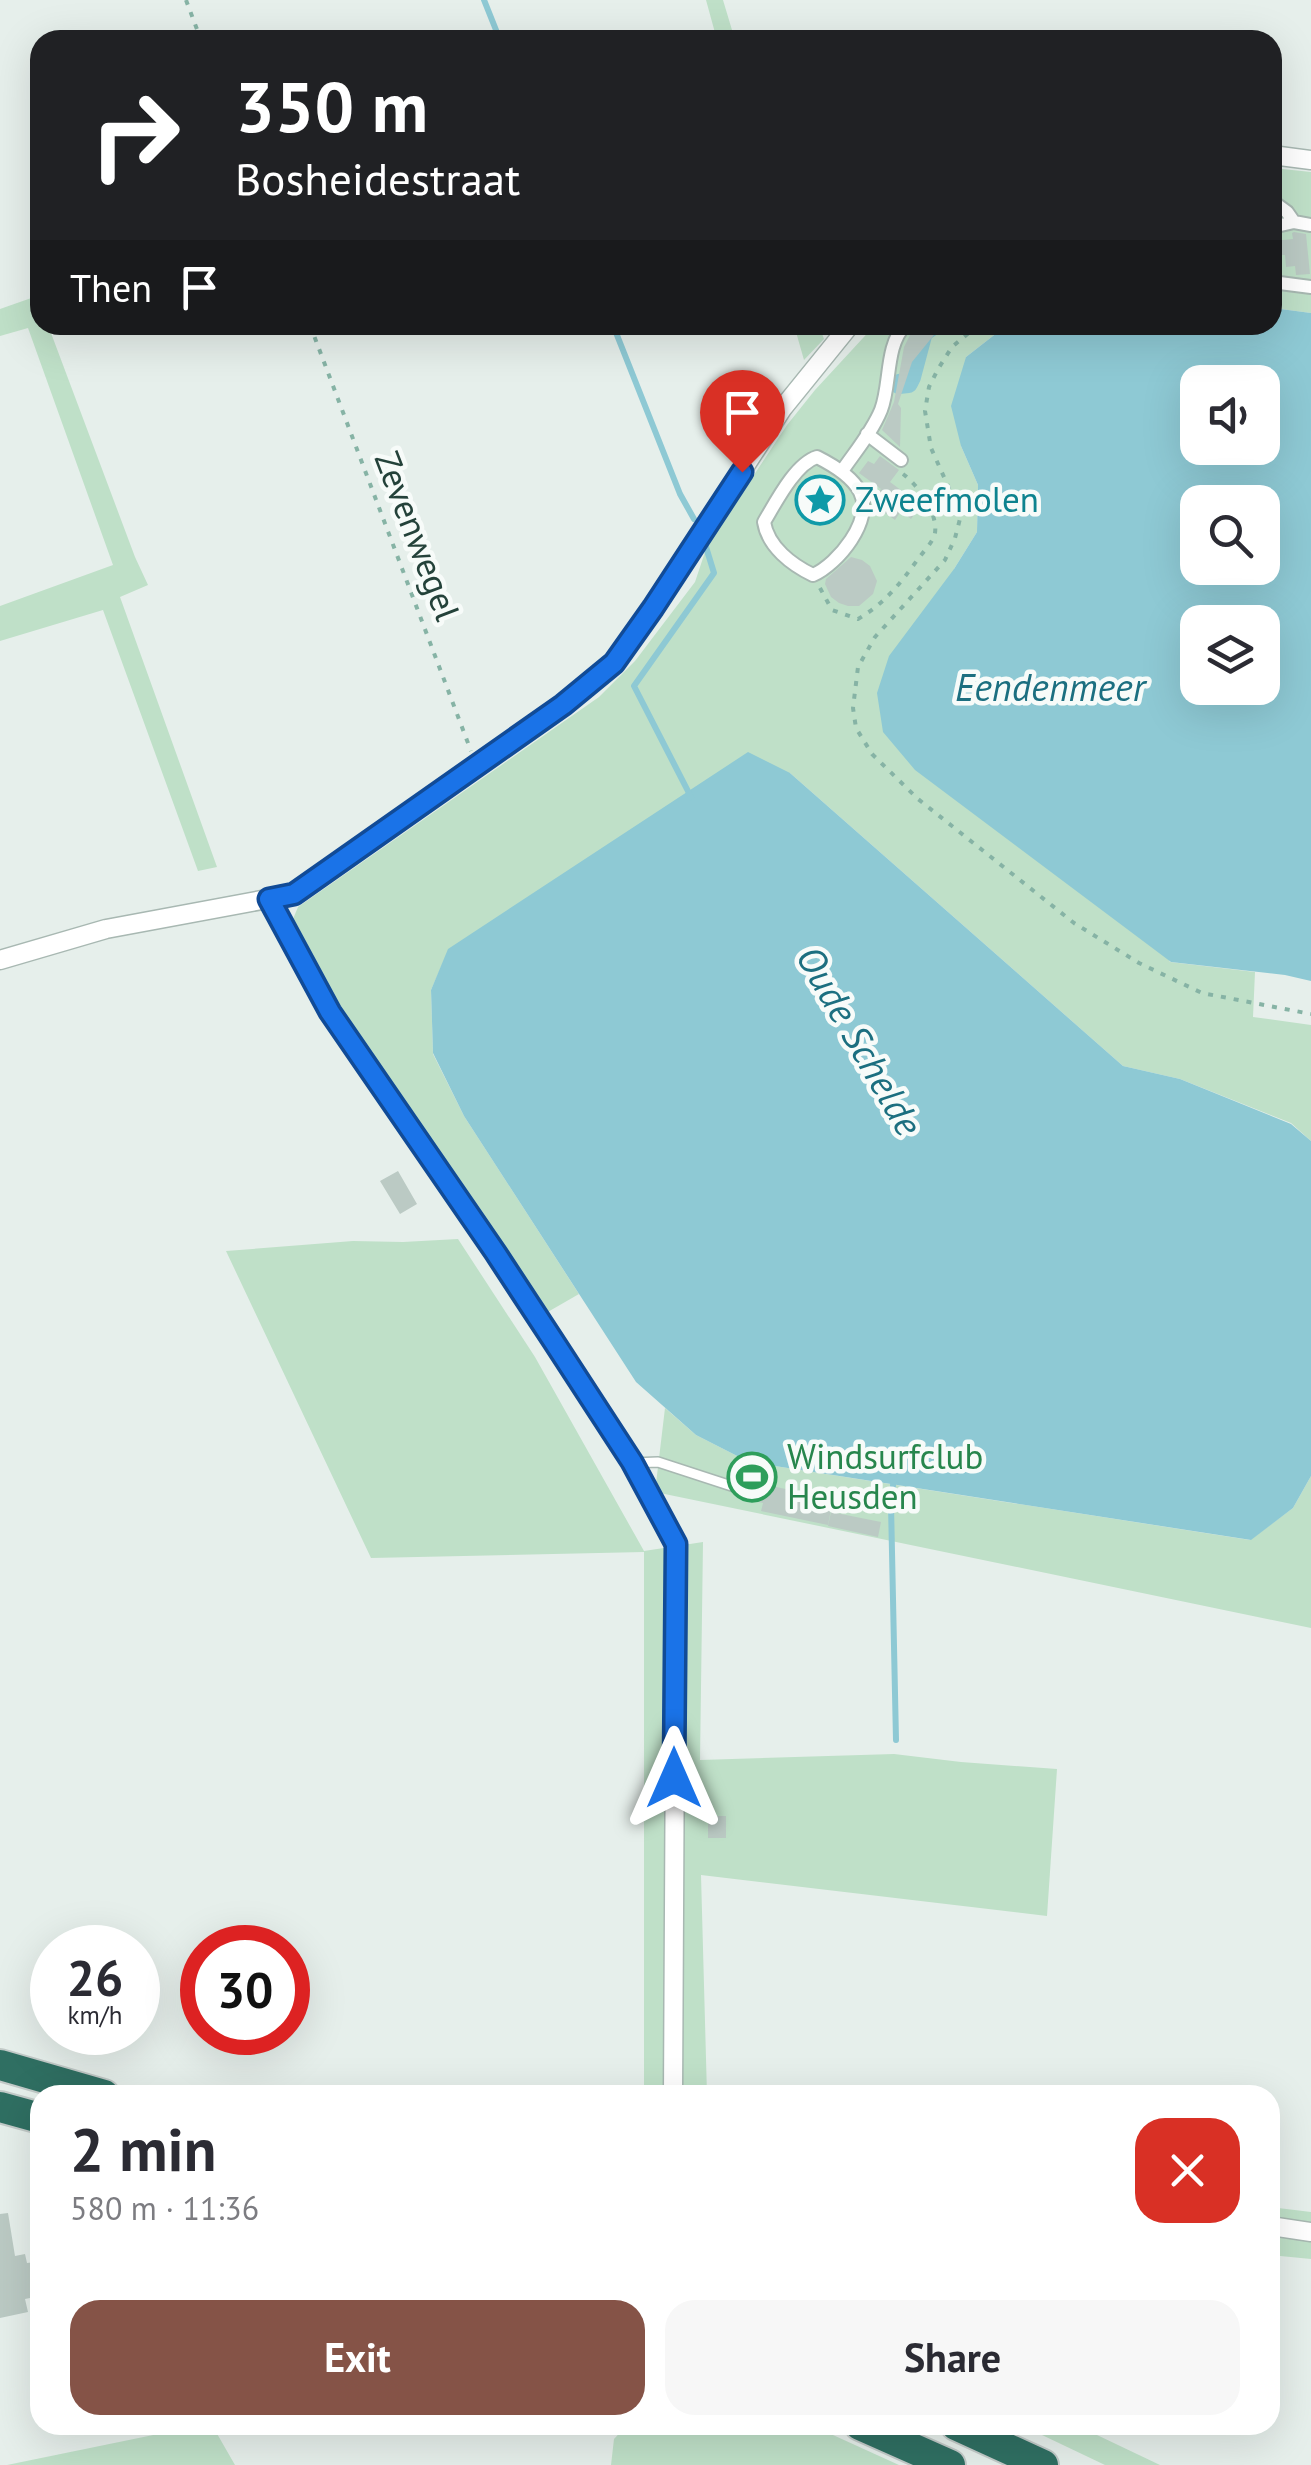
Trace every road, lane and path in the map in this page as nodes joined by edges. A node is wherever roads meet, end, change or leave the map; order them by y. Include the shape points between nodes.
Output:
1 (186, 0) edge
2 (198, 30) edge
3 (1282, 156) edge
4 (1311, 160) edge
5 (1282, 208) edge
6 (1294, 222) junction
7 (1282, 225) edge
8 (1311, 225) edge
9 (1282, 283) edge
10 (1311, 287) edge
11 (314, 335) edge
12 (842, 335) edge
13 (898, 335) edge
14 (967, 335) edge
15 (867, 434) junction
16 (900, 466) joint
17 (842, 472) junction
18 (814, 575) junction
19 (476, 766) junction
20 (269, 899) junction
21 (0, 960) edge
22 (1311, 1014) edge
23 (632, 1462) junction
24 (750, 1492) dead end
25 (0, 2065) edge
26 (69, 2085) edge
27 (673, 2085) edge
28 (0, 2107) edge
29 (30, 2115) edge
30 (1280, 2227) edge
31 (1311, 2232) edge
32 (882, 2435) edge
33 (978, 2435) edge
34 (950, 2465) edge
35 (1043, 2465) edge

1 - 2 path
3 - 4 street
5 - 6 street
6 - 7 street
6 - 8 street
9 - 10 street
11 - 19 path, Zevenwegel
12 - 19 street via 782,408 614,663
13 - 15 street via 883,404
14 - 22 path via 938,369 925,412 932,448 961,515 955,538 858,667 856,728 872,754 918,799 1107,943 1202,993
15 - 16 street
15 - 17 street
16 - 18 path via 935,518 934,536 899,587 858,619 832,610
17 - 18 street via 860,492 860,527
17 - 18 street via 817,457 808,460 764,522 775,546
19 - 20 street via 294,894
20 - 21 street via 106,929
20 - 23 street via 330,1012
23 - 24 lane via 658,1462
23 - 27 street via 676,1544
25 - 26 highway
28 - 29 highway
30 - 31 street
32 - 34 highway
33 - 35 highway

